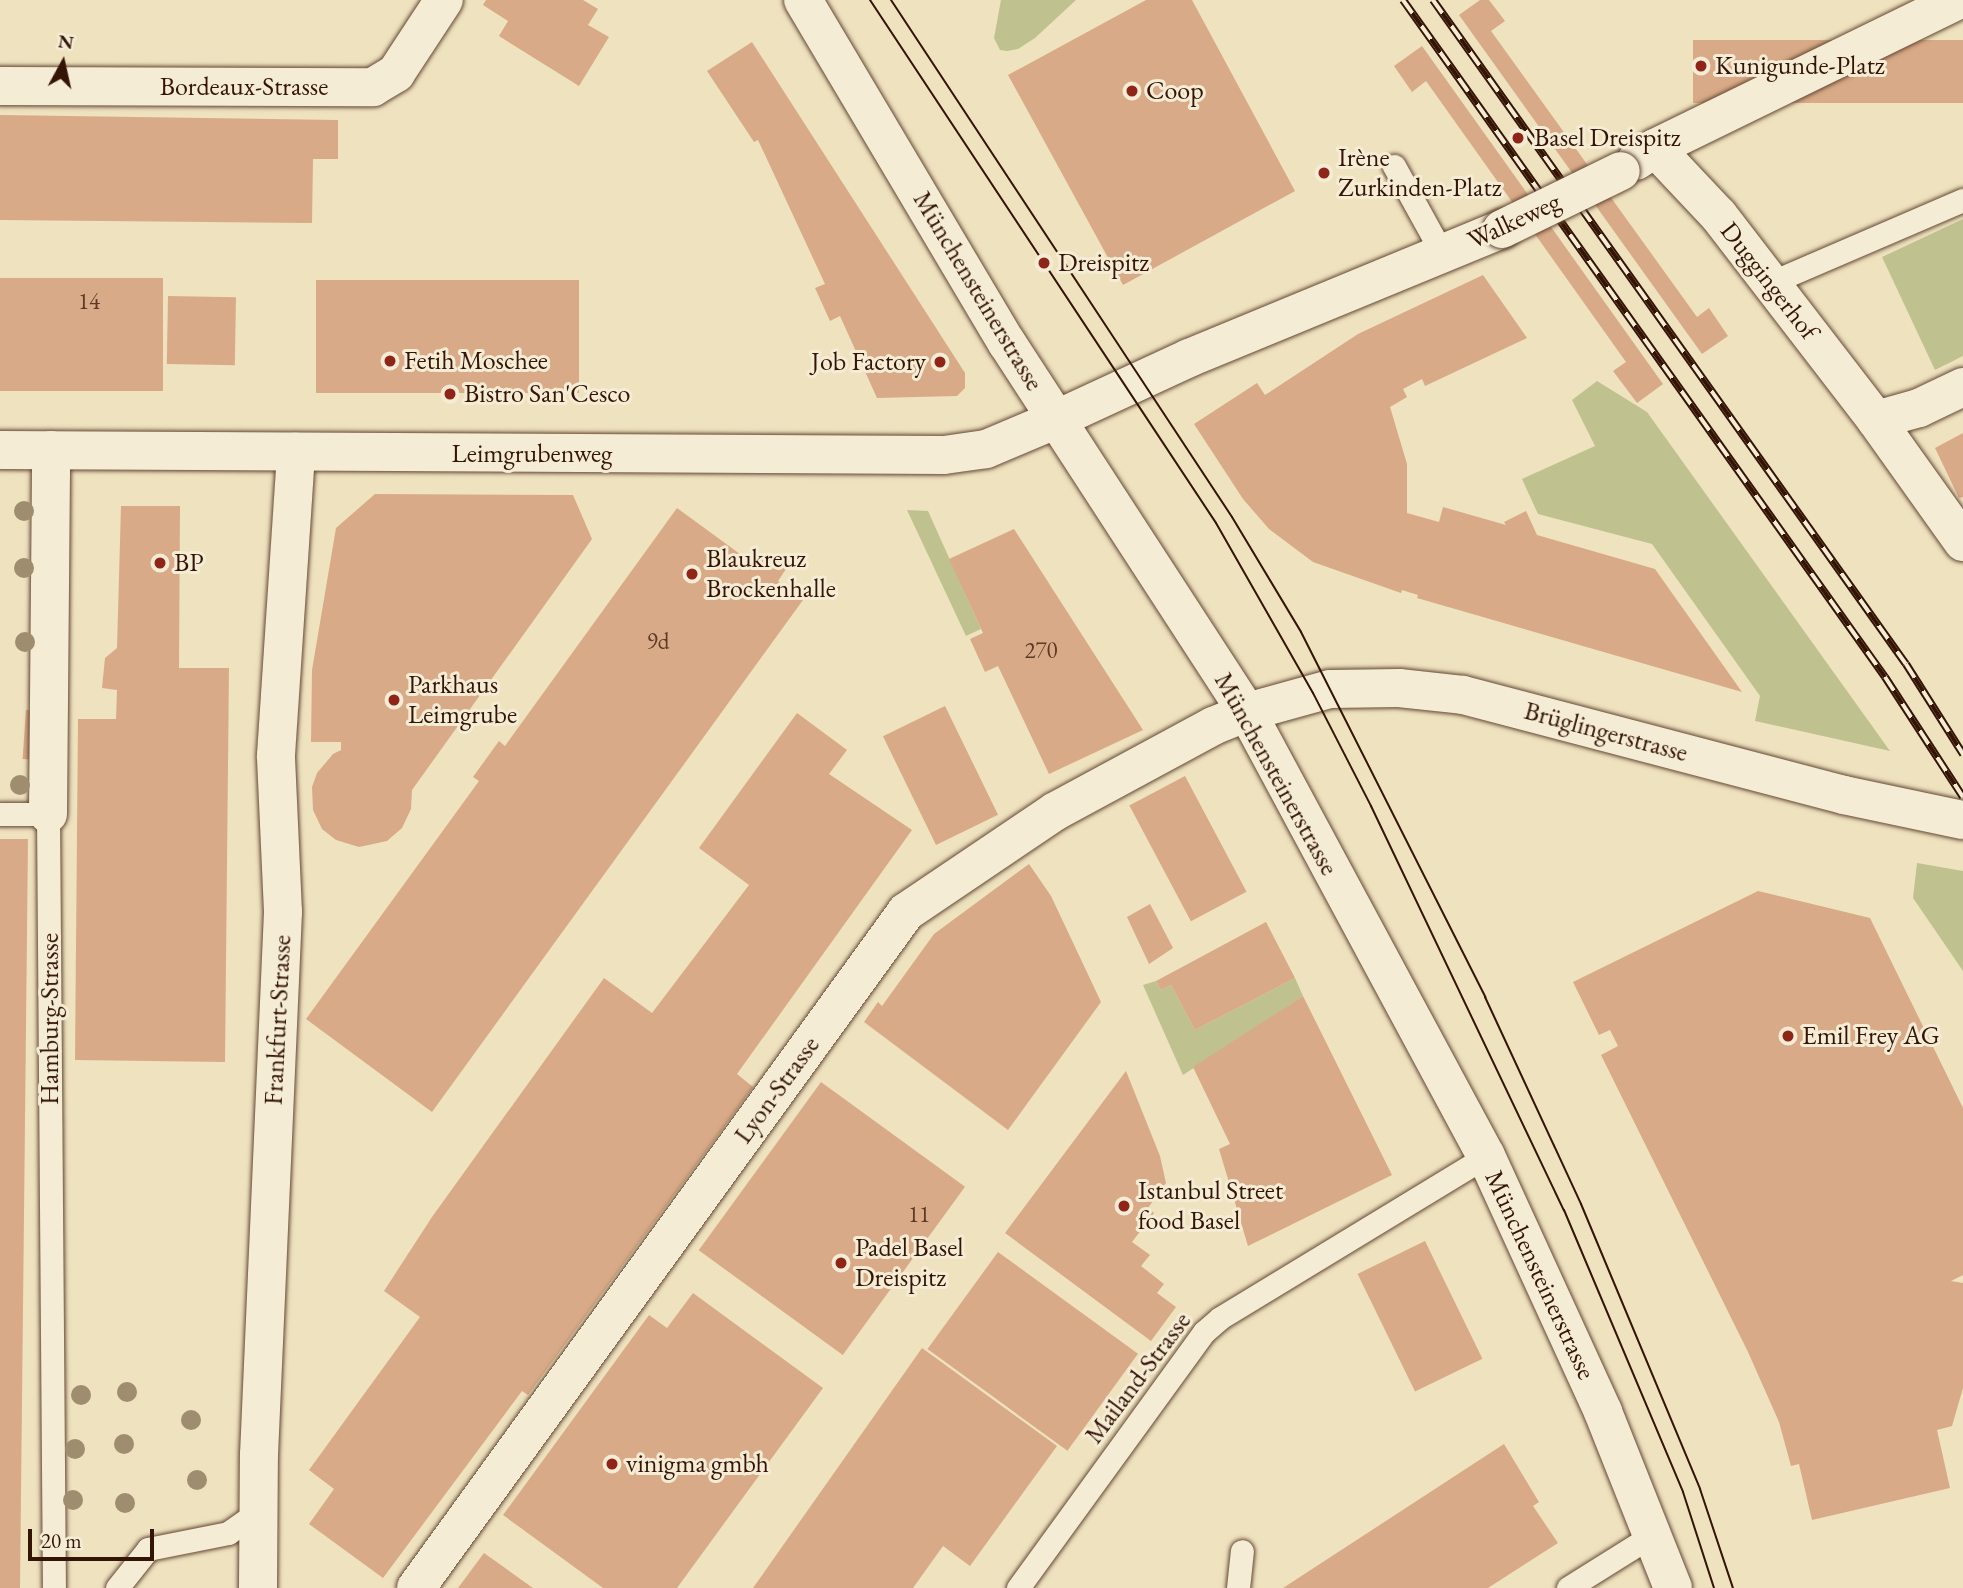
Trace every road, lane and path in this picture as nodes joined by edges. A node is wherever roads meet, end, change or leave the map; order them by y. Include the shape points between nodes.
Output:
1 (443, 0) edge
2 (803, 0) edge
3 (1959, 0) edge
4 (0, 86) edge
5 (1656, 148) junction
6 (1394, 166) dead end
7 (1963, 200) edge
8 (1443, 253) junction
9 (1770, 282) junction
10 (1963, 387) edge
11 (1057, 419) junction
12 (1877, 420) junction
13 (0, 450) edge
14 (51, 450) junction
15 (296, 453) junction
16 (1963, 542) edge
17 (1247, 712) junction
18 (0, 814) edge
19 (48, 814) junction
20 (1963, 820) edge
21 (1486, 1156) junction
22 (258, 1512) junction
23 (1654, 1534) junction
24 (1242, 1551) dead end
25 (54, 1588) edge
26 (117, 1588) edge
27 (258, 1588) edge
28 (416, 1588) edge
29 (1018, 1588) edge
30 (1238, 1588) edge
31 (1568, 1588) edge
32 (1673, 1588) edge

1 - 4 street, Bordeaux-Strasse via 396,73 373,87
2 - 11 street, Münchensteinerstrasse
3 - 5 street, Walkeweg
5 - 8 street, Walkeweg, bridge via 1621,171
5 - 9 street, Duggingerhof via 1719,216
6 - 8 lane
7 - 9 lane
8 - 11 street, Walkeweg via 1189,358
9 - 12 street, Duggingerhof
10 - 12 street via 1919,408
11 - 15 street, Leimgrubenweg via 986,449 944,455
11 - 17 street, Münchensteinerstrasse
12 - 16 street, Duggingerhof
13 - 14 street, Leimgrubenweg
14 - 15 street, Leimgrubenweg
14 - 19 street, Hamburg-Strasse
15 - 22 street, Frankfurt-Strasse via 276,755 283,912
17 - 20 street, Brüglingerstrasse via 1330,689 1427,690 1518,707 1844,795
17 - 21 street, Münchensteinerstrasse
17 - 28 street, Lyon-Strasse via 1202,731 1054,812 906,912
18 - 19 lane
19 - 25 lane, Hamburg-Strasse
21 - 23 street, Münchensteinerstrasse
21 - 29 lane, Mailand-Strasse via 1204,1332
22 - 26 lane via 228,1533 148,1549
22 - 27 street, Frankfurt-Strasse
23 - 31 lane
23 - 32 street, Münchensteinerstrasse
24 - 30 lane

